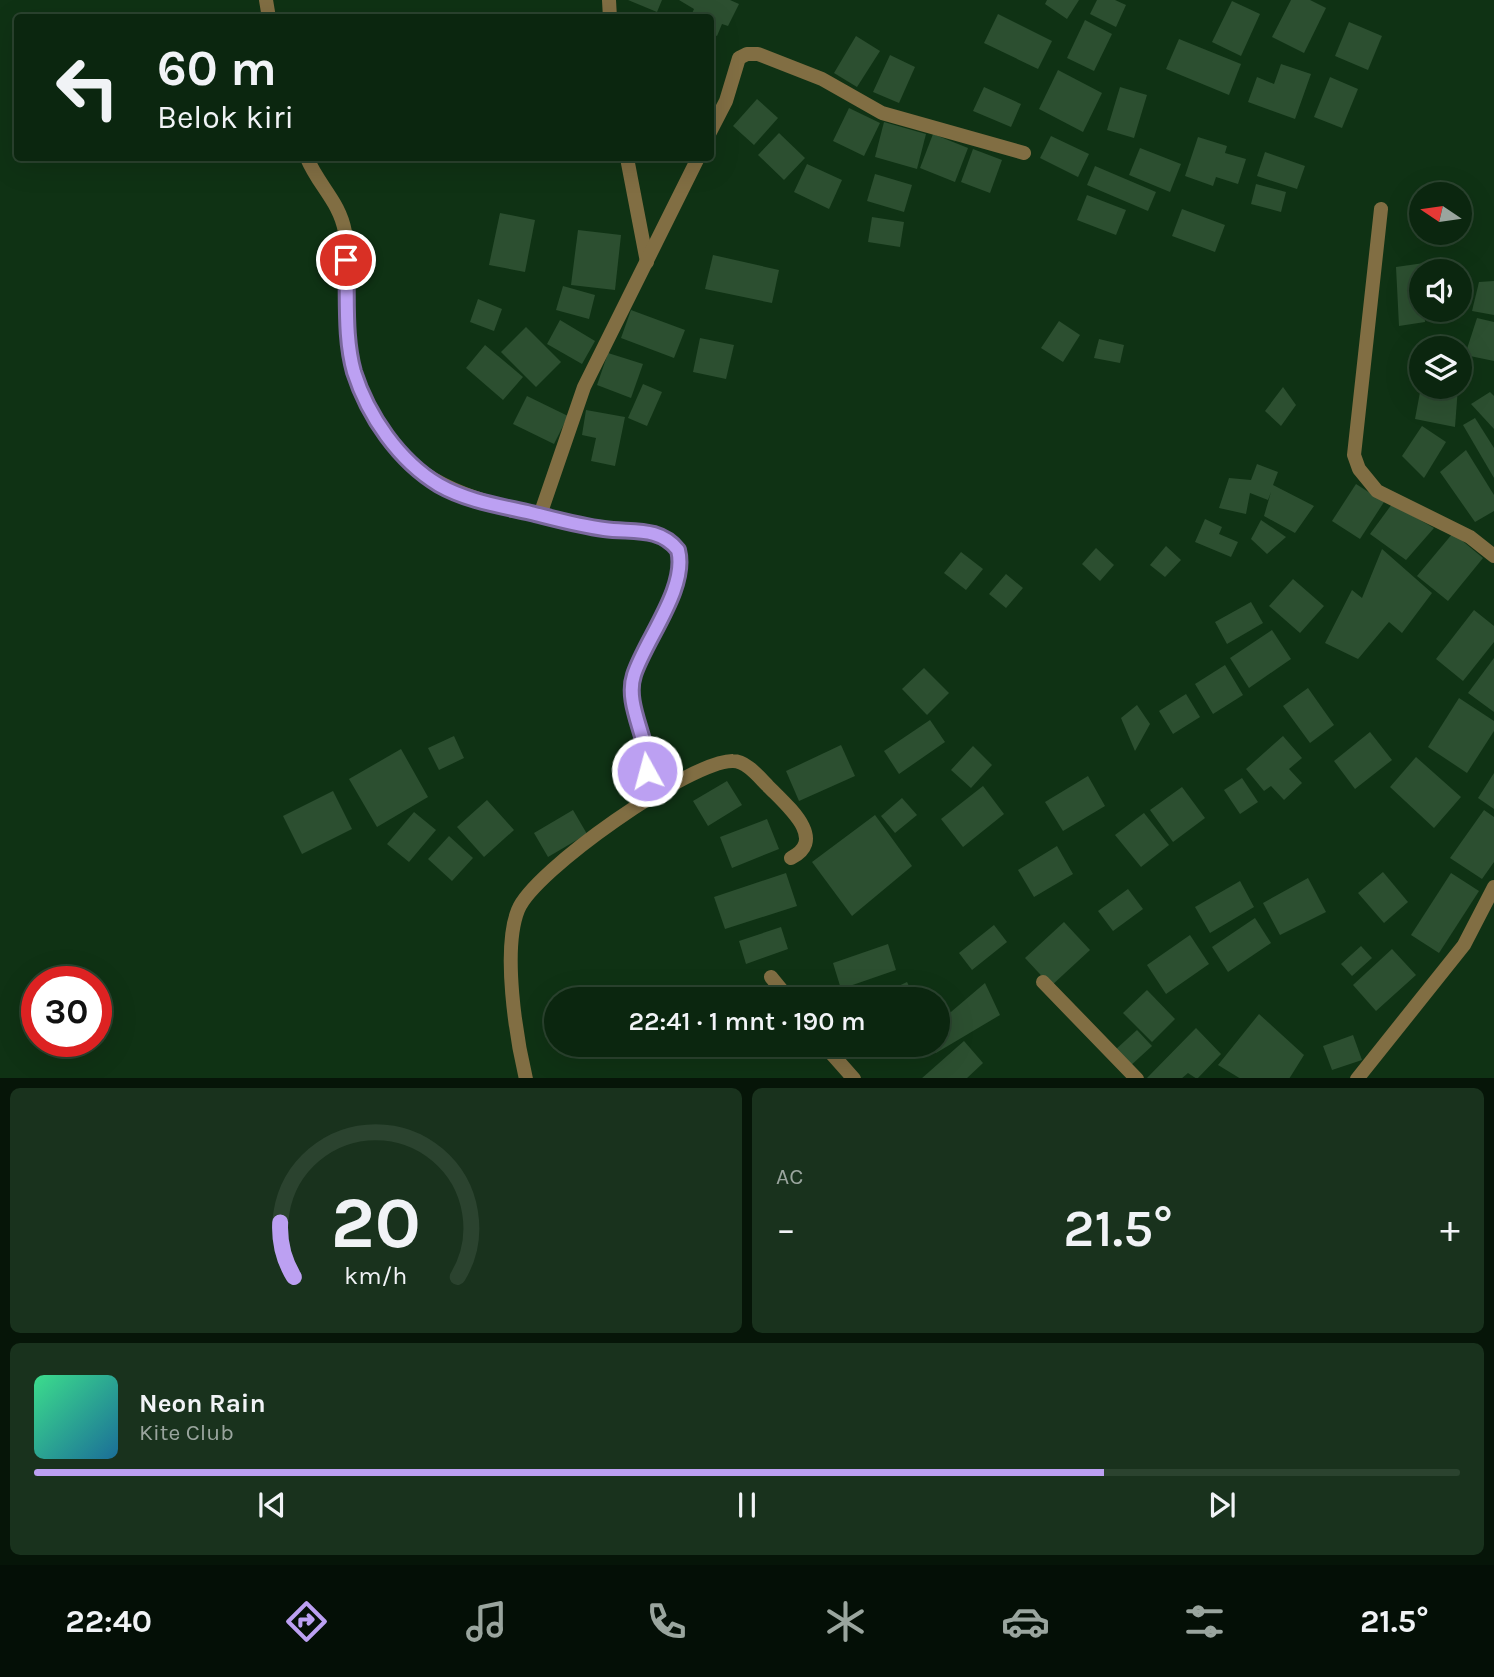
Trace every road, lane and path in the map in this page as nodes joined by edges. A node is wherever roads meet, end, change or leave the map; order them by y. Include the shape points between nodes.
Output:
1 (714, 124) edge
2 (1024, 153) dead end
3 (308, 161) edge
4 (627, 161) edge
5 (697, 161) edge
6 (1381, 209) dead end
7 (647, 262) junction
8 (540, 515) junction
9 (1494, 556) edge
10 (636, 806) junction
11 (791, 858) dead end
12 (1494, 887) edge
13 (771, 977) dead end
14 (1043, 982) dead end
15 (779, 987) edge
16 (834, 1057) edge
17 (526, 1078) edge
18 (852, 1078) edge
19 (1136, 1078) edge
20 (1358, 1078) edge

1 - 2 street via 739,58 758,54 822,79 882,113
3 - 8 street via 340,214 345,233 347,334 354,372 388,439 438,484 471,498
4 - 7 street
5 - 7 street
6 - 9 street via 1354,455 1359,470 1377,491 1470,537
7 - 8 street via 584,387
8 - 10 street via 603,529 659,533 678,550 680,565 663,615 633,678 634,704 648,757 646,785
10 - 11 street via 712,765 740,762 773,791 804,828 804,852
10 - 17 street via 559,863 531,888 518,908 511,958 517,1043
12 - 20 street via 1464,946
13 - 15 street
14 - 19 street
16 - 18 street

